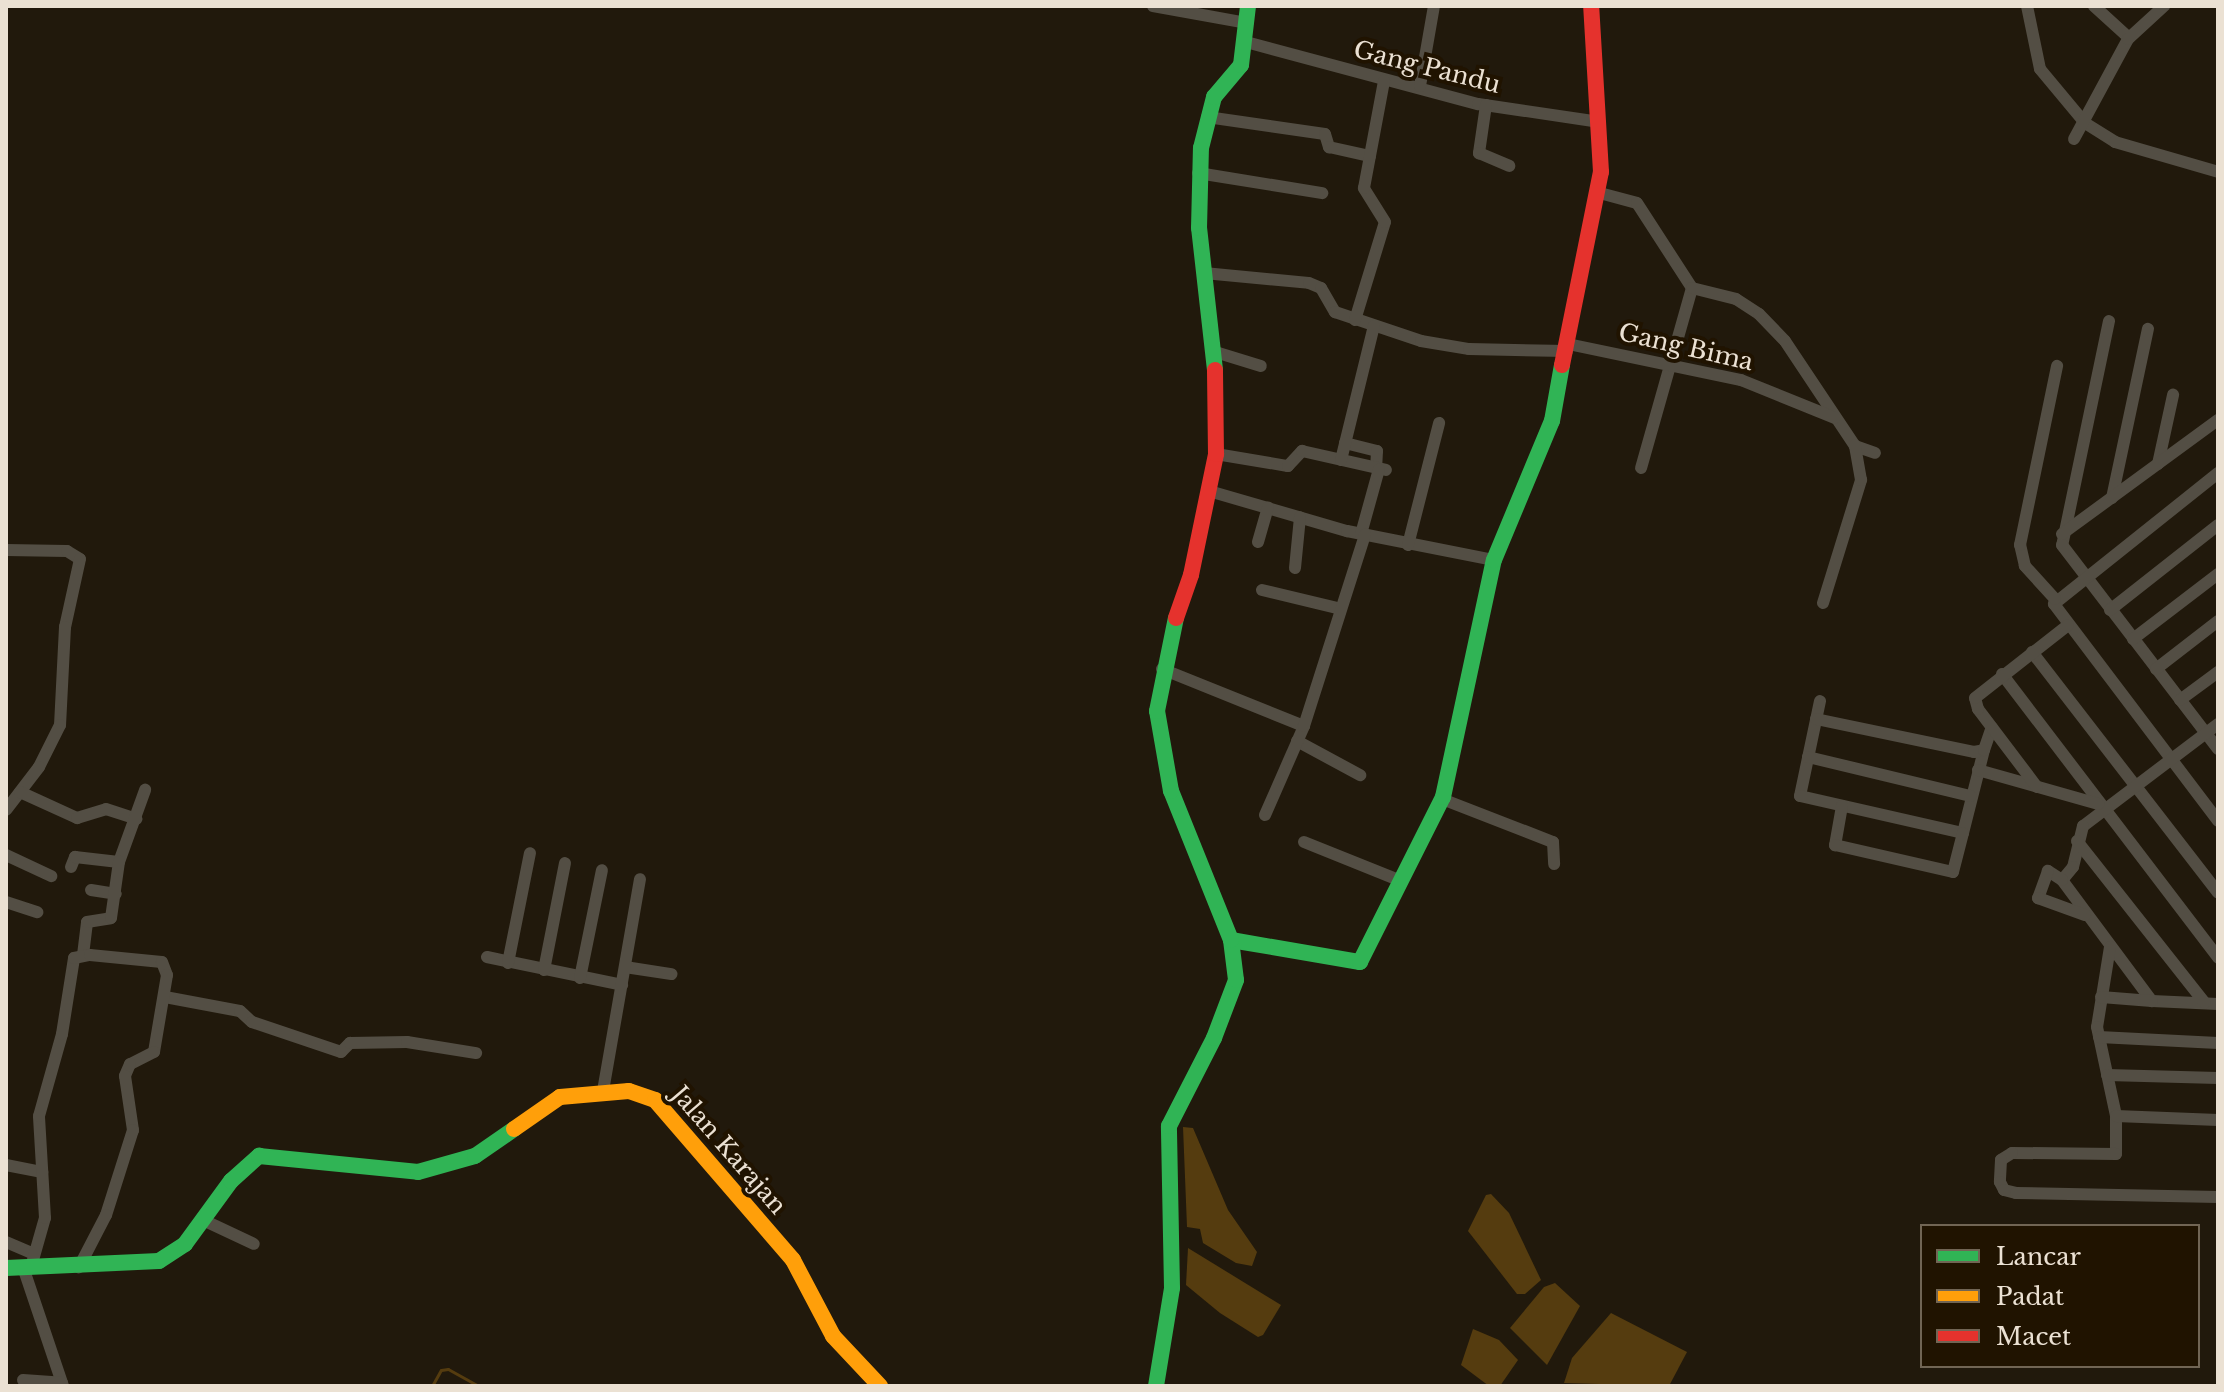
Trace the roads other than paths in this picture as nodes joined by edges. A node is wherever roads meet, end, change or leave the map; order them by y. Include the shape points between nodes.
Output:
1 (1153, 6) edge
2 (1434, 6) edge
3 (1591, 6) edge
4 (2027, 6) edge
5 (2094, 6) edge
6 (2164, 6) edge
7 (1248, 15) edge
8 (2129, 38) junction
9 (1246, 42) junction
10 (1384, 81) junction
11 (1420, 86) junction
12 (1486, 105) junction
13 (1207, 117) junction
14 (1600, 122) junction
15 (2085, 123) junction
16 (2074, 139) dead end
17 (1370, 156) junction
18 (1509, 166) dead end
19 (2218, 172) edge
20 (1198, 173) junction
21 (1596, 192) junction
22 (1322, 193) dead end
23 (1204, 273) junction
24 (1692, 288) junction
25 (1355, 320) junction
26 (2109, 321) dead end
27 (1374, 326) junction
28 (2148, 329) dead end
29 (1568, 347) junction
30 (1212, 351) junction
31 (1672, 364) junction
32 (1261, 366) dead end
33 (2057, 366) dead end
34 (2173, 395) dead end
35 (1835, 418) junction
36 (2218, 420) edge
37 (1439, 423) dead end
38 (1345, 443) junction
39 (1855, 446) junction
40 (1875, 453) dead end
41 (1216, 454) junction
42 (1341, 460) junction
43 (2158, 464) junction
44 (1641, 468) dead end
45 (1381, 469) junction
46 (2218, 473) edge
47 (1209, 491) junction
48 (2112, 498) junction
49 (1268, 507) junction
50 (1300, 517) junction
51 (2218, 525) edge
52 (1363, 534) junction
53 (2062, 534) junction
54 (1258, 542) dead end
55 (1408, 545) junction
56 (6, 550) edge
57 (1494, 560) junction
58 (1295, 568) dead end
59 (2218, 574) edge
60 (2085, 575) junction
61 (1262, 590) dead end
62 (2055, 599) junction
63 (1823, 603) dead end
64 (1341, 609) junction
65 (2110, 610) junction
66 (2218, 621) edge
67 (2068, 625) junction
68 (2133, 639) junction
69 (2032, 652) junction
70 (1162, 669) junction
71 (2156, 669) junction
72 (2218, 672) edge
73 (2002, 674) junction
74 (2180, 700) junction
75 (1820, 701) dead end
76 (1816, 719) junction
77 (2218, 724) edge
78 (1304, 726) junction
79 (1992, 727) junction
80 (2206, 734) junction
81 (1297, 741) junction
82 (2218, 749) edge
83 (1984, 750) junction
84 (1808, 757) junction
85 (2172, 760) junction
86 (1978, 770) junction
87 (1360, 775) dead end
88 (2138, 785) junction
89 (2037, 787) junction
90 (145, 790) dead end
91 (20, 792) junction
92 (1970, 796) junction
93 (1442, 799) junction
94 (1842, 806) junction
95 (2101, 807) junction
96 (6, 810) edge
97 (1265, 815) dead end
98 (136, 819) junction
99 (2218, 821) edge
100 (1963, 833) junction
101 (2077, 841) junction
102 (1304, 842) dead end
103 (530, 853) dead end
104 (6, 855) edge
105 (119, 862) junction
106 (565, 863) dead end
107 (1554, 864) dead end
108 (71, 867) dead end
109 (602, 870) dead end
110 (51, 876) dead end
111 (640, 879) dead end
112 (2062, 880) junction
113 (1401, 881) junction
114 (91, 890) dead end
115 (2218, 893) edge
116 (116, 894) junction
117 (6, 902) edge
118 (37, 912) dead end
119 (2087, 915) junction
120 (1231, 940) junction
121 (2110, 947) junction
122 (83, 955) junction
123 (487, 957) dead end
124 (2218, 958) edge
125 (508, 963) junction
126 (625, 967) junction
127 (544, 970) junction
128 (671, 974) dead end
129 (580, 978) junction
130 (622, 985) junction
131 (165, 997) junction
132 (2101, 997) junction
133 (2152, 1001) junction
134 (2211, 1004) edge
135 (2099, 1037) junction
136 (2218, 1043) edge
137 (476, 1053) dead end
138 (2107, 1075) junction
139 (2218, 1078) edge
140 (603, 1091) junction
141 (2116, 1116) junction
142 (2218, 1120) edge
143 (6, 1165) edge
144 (42, 1172) junction
145 (2218, 1197) edge
146 (203, 1220) junction
147 (6, 1242) edge
148 (254, 1244) dead end
149 (23, 1264) edge
150 (79, 1267) junction
151 (23, 1380) dead end
152 (62, 1385) edge
153 (880, 1386) edge
154 (1156, 1386) edge

1 - 7 street
2 - 11 street
3 - 14 street
4 - 15 street via 2040,69
5 - 8 street
6 - 8 street
7 - 9 street
8 - 15 street
9 - 10 street, Gang Pandu
9 - 13 street via 1241,65 1217,91
10 - 11 street, Gang Pandu
10 - 17 street
11 - 12 street, Gang Pandu
12 - 14 street, Gang Pandu
12 - 18 street via 1479,153
13 - 17 street via 1325,134 1329,147
13 - 20 street
14 - 21 street via 1602,162
15 - 16 street
15 - 19 street via 2124,146
17 - 25 street via 1364,193 1385,222
20 - 22 street
20 - 23 street
21 - 24 street via 1637,203
21 - 29 street via 1580,255
23 - 25 street via 1309,283 1321,288 1335,312
23 - 30 street
24 - 31 street
24 - 35 street via 1736,299 1759,314 1785,341
25 - 27 street, Gang Bima
26 - 53 street
27 - 29 street, Gang Bima via 1446,346
27 - 38 street
28 - 48 street
29 - 31 street, Gang Bima
29 - 57 street via 1552,421
30 - 32 street
30 - 41 street
31 - 35 street, Gang Bima via 1759,386
31 - 44 street
33 - 62 street via 2020,545 2025,566
34 - 43 street
35 - 39 street
36 - 43 street
37 - 55 street
38 - 42 street
38 - 45 street via 1377,451
39 - 40 street
39 - 63 street via 1861,480
41 - 42 street via 1278,466 1292,466 1299,451
41 - 47 street
42 - 45 street
43 - 48 street
45 - 52 street
46 - 60 street
47 - 49 street
47 - 70 street
48 - 53 street
49 - 50 street
49 - 54 street
50 - 52 street
50 - 58 street
51 - 65 street
52 - 55 street
52 - 64 street
53 - 60 street via 2066,552
55 - 57 street
56 - 91 street via 67,551 80,559 65,627 60,725
57 - 93 street
59 - 68 street
60 - 62 street
60 - 65 street
61 - 64 street
62 - 67 street
64 - 78 street
65 - 68 street
66 - 71 street
67 - 69 street
67 - 85 street
68 - 71 street
69 - 73 street
69 - 88 street
70 - 78 street
70 - 120 street via 1157,711 1163,759
71 - 74 street
72 - 74 street
73 - 79 street via 1975,698
73 - 95 street
74 - 80 street
75 - 76 street
76 - 83 street
76 - 84 street
77 - 80 street
78 - 81 street
79 - 83 street
79 - 89 street
80 - 82 street
80 - 85 street
81 - 87 street
81 - 97 street
83 - 86 street
84 - 92 street
84 - 94 street via 1800,796
85 - 88 street
85 - 99 street
86 - 89 street
86 - 92 street
88 - 95 street
88 - 115 street
89 - 95 street
90 - 98 street
91 - 96 street
91 - 98 street via 77,818 106,809
92 - 100 street
93 - 107 street via 1553,842
93 - 113 street
94 - 100 street
94 - 100 street via 1835,845 1938,869 1953,872
95 - 101 street
95 - 124 street
98 - 105 street
101 - 112 street via 2073,867
101 - 134 street
102 - 113 street
103 - 125 street
104 - 110 street
105 - 108 street via 75,857
105 - 116 street
106 - 127 street
109 - 129 street
111 - 126 street
112 - 119 street
112 - 119 street via 2048,871 2033,896
113 - 120 street via 1357,964
114 - 116 street
116 - 122 street via 110,919 87,922
117 - 118 street
119 - 121 street
120 - 154 street via 1233,995 1169,1126 1172,1288
121 - 132 street
121 - 133 street
122 - 131 street via 162,962 167,969
122 - 144 street via 74,958 70,970 62,1034 41,1101
123 - 125 street
125 - 127 street
126 - 128 street
126 - 130 street
127 - 129 street
129 - 130 street
130 - 140 street
131 - 137 street via 240,1011 252,1022 339,1052 350,1043 407,1042
131 - 150 street via 154,1052 128,1068 124,1084 133,1130 106,1215
132 - 133 street
132 - 135 street
133 - 134 street
135 - 136 street
135 - 138 street
138 - 139 street
138 - 141 street
140 - 146 street, Jalan Karajan via 560,1097 475,1156 418,1172 259,1156 231,1181
140 - 153 street, Jalan Karajan via 641,1093 666,1108 793,1260 833,1336
141 - 142 street
141 - 145 street via 2116,1154 2012,1153 2001,1160 2004,1190
143 - 144 street
144 - 149 street via 43,1241
146 - 148 street
146 - 150 street, Jalan Karajan via 185,1244 159,1261
147 - 149 street
149 - 150 street, Jalan Karajan
149 - 152 street
151 - 152 street

